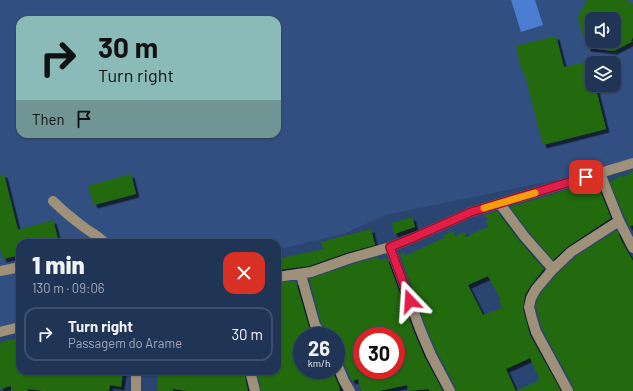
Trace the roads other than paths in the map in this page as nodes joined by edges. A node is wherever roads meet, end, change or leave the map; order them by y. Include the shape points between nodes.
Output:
1 (633, 163) edge
2 (600, 173) junction
3 (53, 201) dead end
4 (500, 204) junction
5 (619, 221) junction
6 (630, 234) edge
7 (100, 239) edge
8 (390, 247) junction
9 (633, 248) edge
10 (16, 268) edge
11 (553, 269) junction
12 (0, 271) edge
13 (289, 275) junction
14 (281, 276) edge
15 (316, 327) edge
16 (16, 328) edge
17 (0, 332) edge
18 (136, 375) edge
19 (251, 375) edge
20 (343, 379) edge
21 (136, 391) edge
22 (254, 391) edge
23 (350, 391) edge
24 (450, 391) edge
25 (568, 391) edge

1 - 2 street
2 - 4 street
2 - 5 street
3 - 7 street
4 - 8 street via 471,212
4 - 11 street
5 - 6 street
5 - 11 street via 571,252
6 - 9 street
8 - 13 street via 311,272
8 - 24 street via 428,348
10 - 12 street
11 - 25 street via 536,289 530,307 536,332
13 - 14 street
13 - 15 street via 301,275
16 - 17 street
18 - 21 street
19 - 22 street
20 - 23 street

